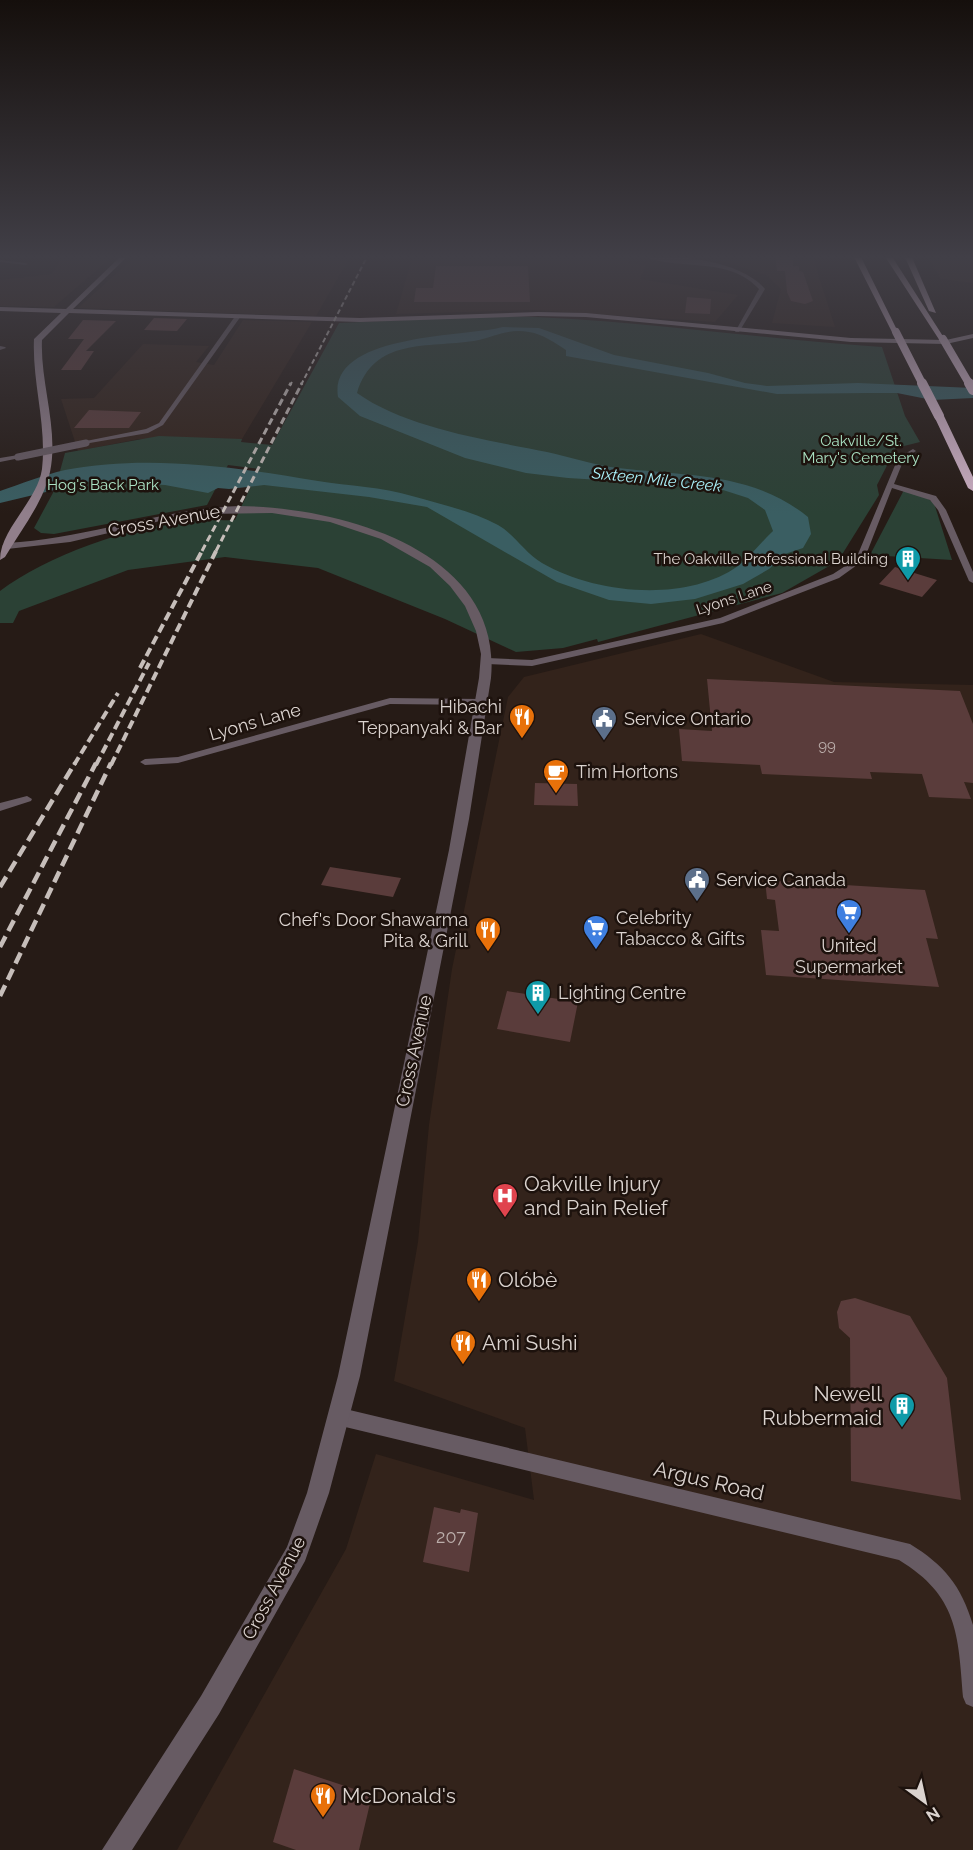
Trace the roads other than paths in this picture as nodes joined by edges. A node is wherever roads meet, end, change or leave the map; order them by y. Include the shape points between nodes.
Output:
1 (38, 341) edge
2 (220, 341) edge
3 (828, 341) edge
4 (901, 341) edge
5 (944, 341) edge
6 (957, 341) edge
7 (973, 390) edge
8 (913, 451) dead end
9 (0, 460) edge
10 (890, 485) junction
11 (973, 488) edge
12 (7, 546) junction
13 (0, 557) edge
14 (973, 581) edge
15 (487, 661) junction
16 (480, 702) junction
17 (145, 762) dead end
18 (27, 799) dead end
19 (0, 807) edge
20 (337, 1416) junction
21 (973, 1697) edge
22 (116, 1850) edge

1 - 12 main road via 47,459 39,493
2 - 9 street, bridge via 161,424 147,431
3 - 6 main road
4 - 11 highway, bridge
5 - 7 highway, bridge
8 - 10 street, Lyons Lane via 901,458
10 - 14 street via 933,498
10 - 15 street, Lyons Lane via 860,560 825,581 723,620 532,663
12 - 13 main road
12 - 15 street, Cross Avenue via 48,543 186,513 249,510 305,514 368,531 413,551 452,580 478,620
15 - 16 street, Cross Avenue
16 - 17 street, Lyons Lane via 390,701 178,760
16 - 20 street, Cross Avenue via 450,878 351,1365
18 - 19 street
20 - 21 street, Argus Road via 903,1551 922,1561 955,1601 968,1635
20 - 22 street, Cross Avenue via 318,1492 297,1552 210,1705

